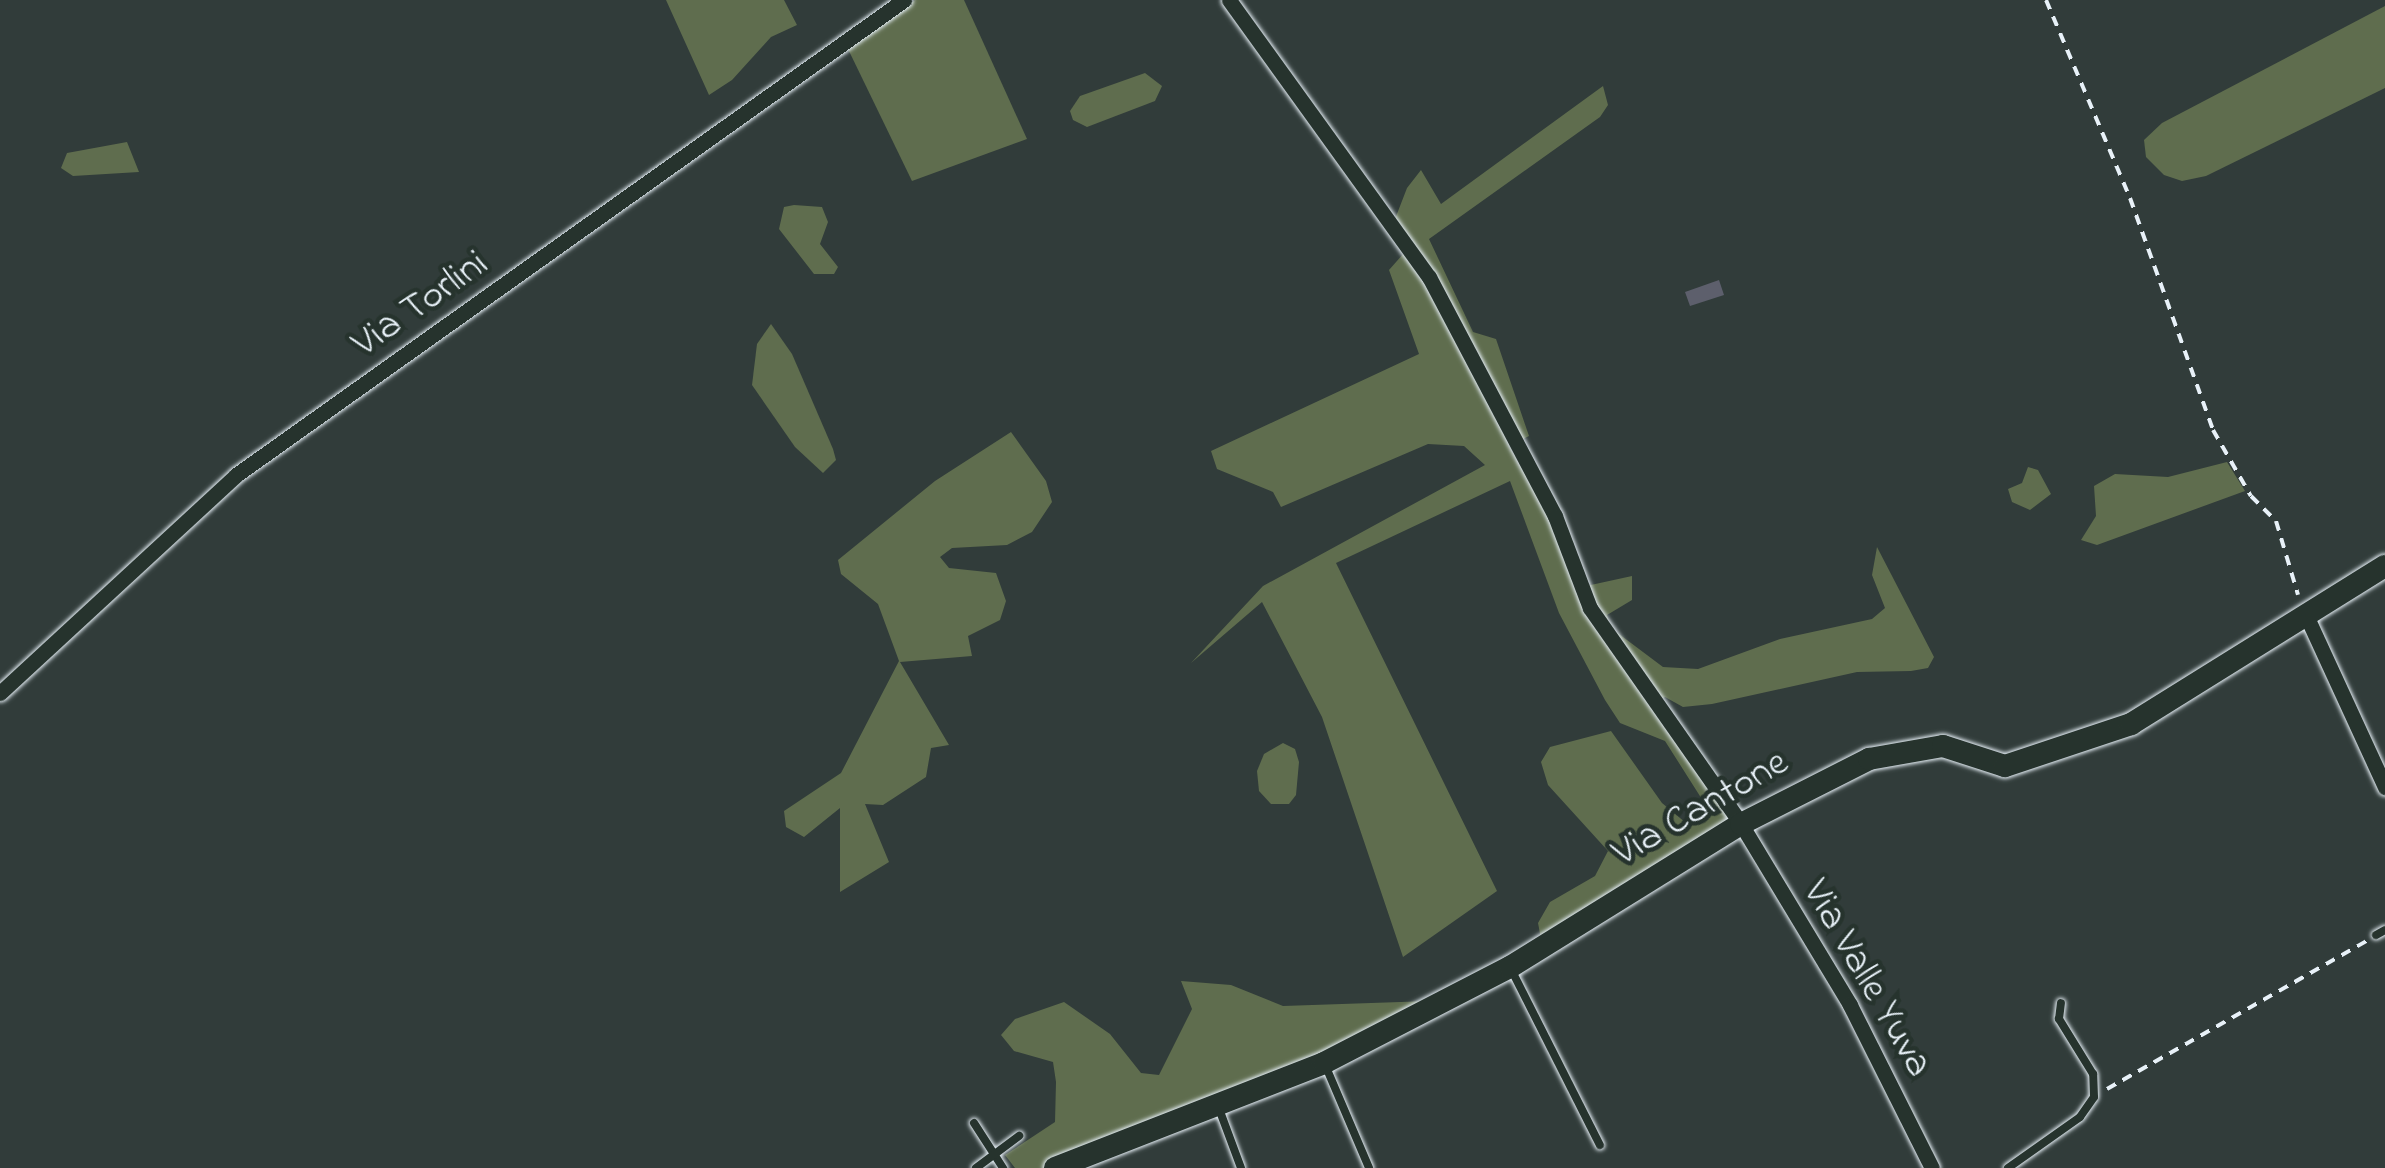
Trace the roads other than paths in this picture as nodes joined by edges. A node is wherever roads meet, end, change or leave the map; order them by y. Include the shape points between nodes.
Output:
1 (904, 0) edge
2 (1229, 0) edge
3 (2385, 566) edge
4 (2305, 612) junction
5 (0, 694) edge
6 (2385, 786) edge
7 (1742, 824) junction
8 (1510, 967) junction
9 (2061, 1003) dead end
10 (1324, 1063) junction
11 (1216, 1102) junction
12 (974, 1123) dead end
13 (1019, 1136) dead end
14 (1600, 1145) dead end
15 (994, 1154) junction
16 (976, 1168) edge
17 (1004, 1168) edge
18 (1055, 1168) edge
19 (1241, 1168) edge
20 (1370, 1168) edge
21 (1932, 1168) edge
22 (2008, 1168) edge

1 - 5 street, Via Torlini via 236,475
2 - 7 street, Via Valle Yuva via 1430,278 1555,516 1590,608
3 - 4 main road, Via Cantone
4 - 6 street
4 - 7 main road, Via Cantone via 2131,724 2083,743 2006,766 1943,746 1896,752
7 - 8 main road, Via Cantone
7 - 21 street, Via Valle Yuva via 1850,1005
8 - 10 main road, Via Cantone
8 - 14 lane
9 - 22 lane via 2059,1018 2093,1074 2094,1097 2080,1118
10 - 11 main road, Via Cantone
10 - 20 lane
11 - 18 main road, Via Cantone
11 - 19 lane
12 - 15 lane
13 - 15 lane
15 - 16 lane
15 - 17 lane

